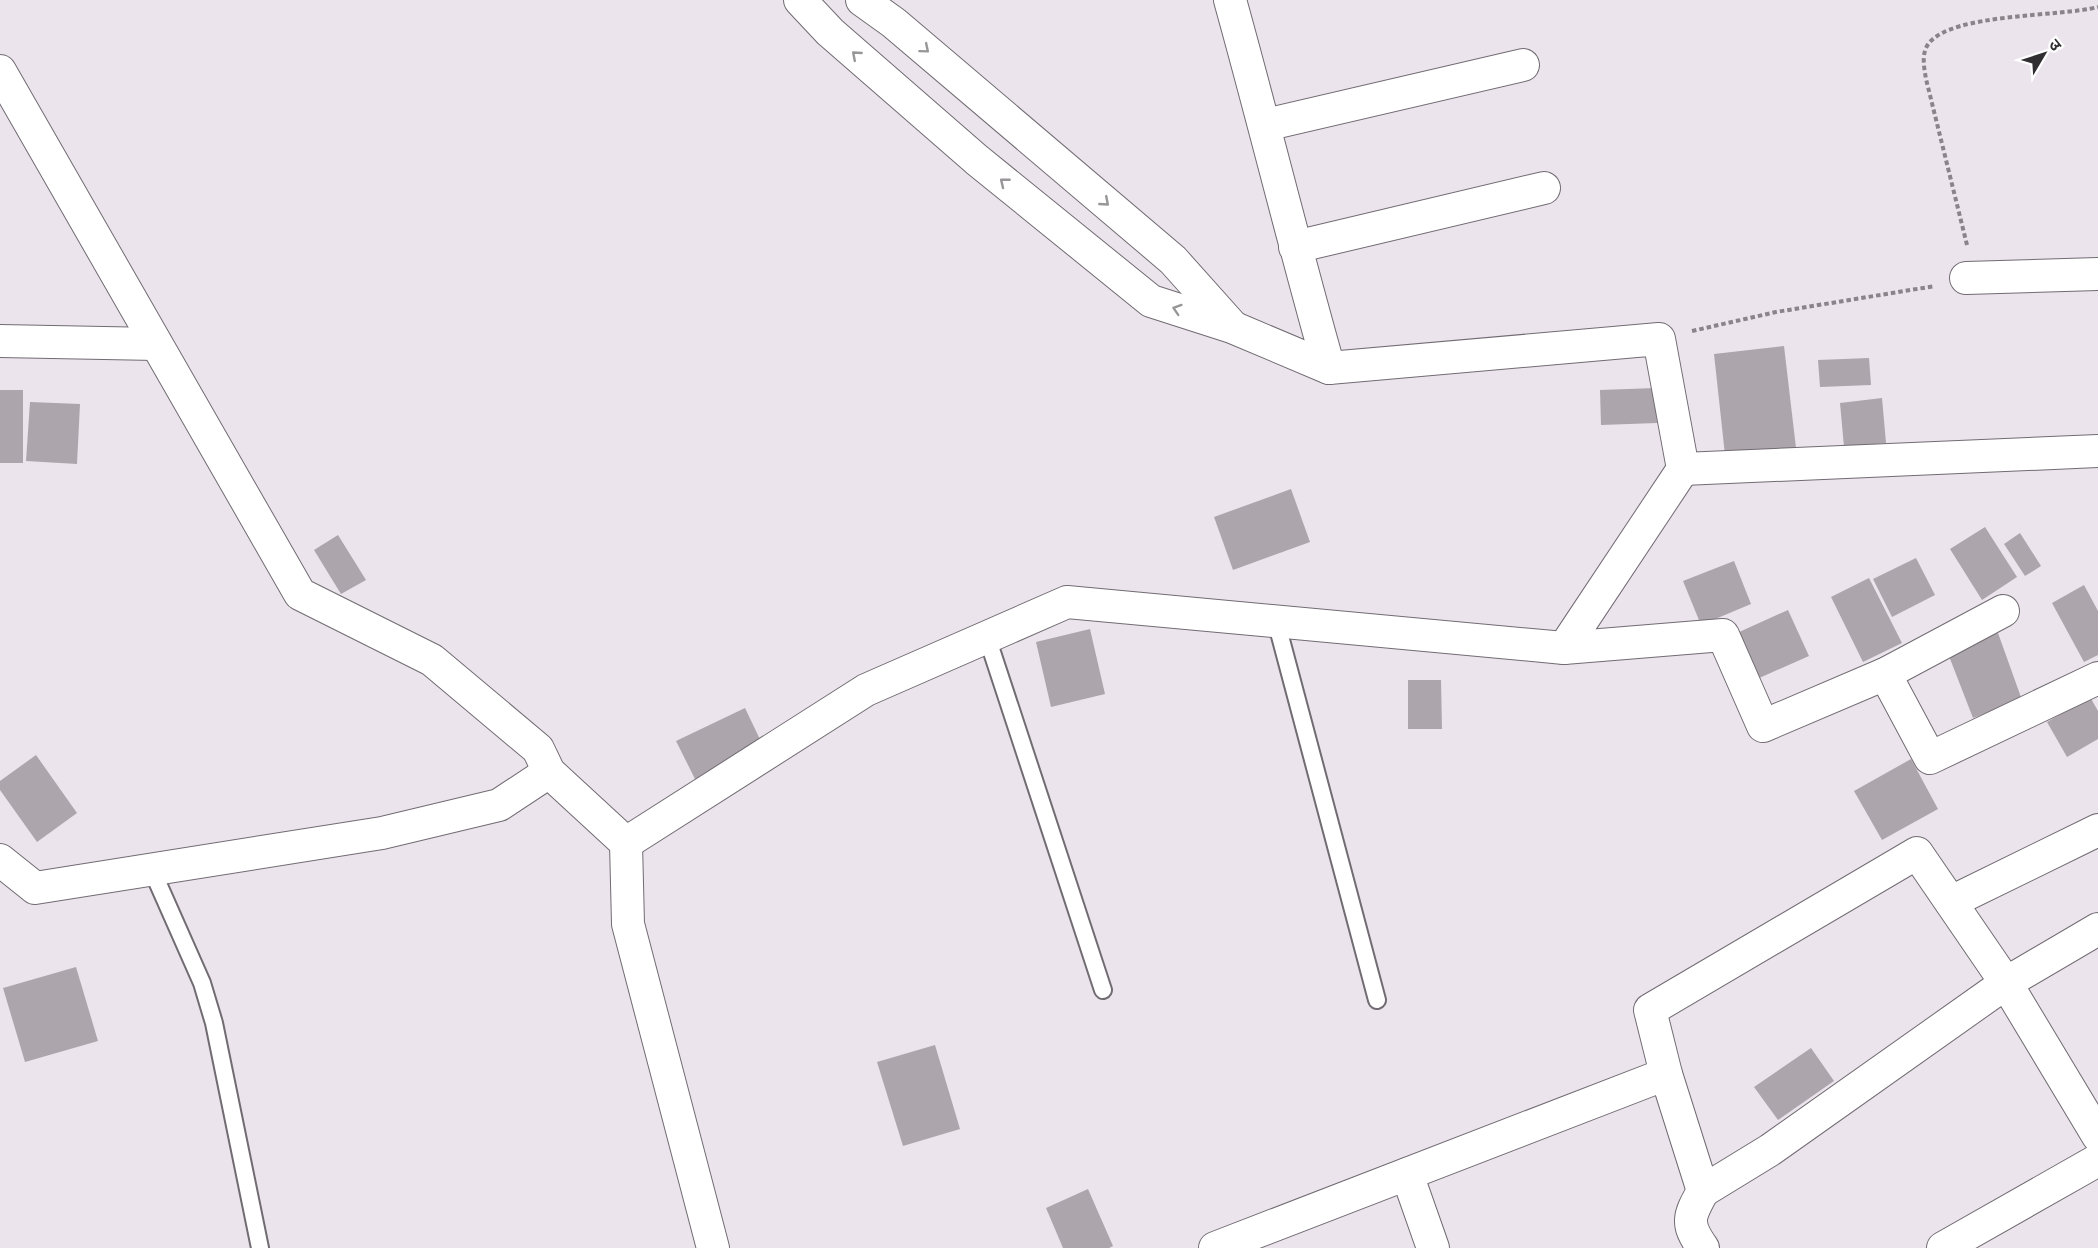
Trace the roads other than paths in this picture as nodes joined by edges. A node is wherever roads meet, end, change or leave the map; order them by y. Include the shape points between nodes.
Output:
1 (800, 0) edge
2 (862, 0) edge
3 (1230, 0) edge
4 (1523, 65) dead end
5 (0, 71) edge
6 (1265, 125) junction
7 (1070, 172) junction
8 (1544, 188) dead end
9 (1040, 211) junction
10 (1295, 247) junction
11 (2098, 274) edge
12 (1966, 278) road end
13 (1232, 327) junction
14 (0, 341) edge
15 (156, 344) junction
16 (1329, 368) junction
17 (2098, 451) edge
18 (1683, 469) junction
19 (2003, 611) dead end
20 (1276, 621) junction
21 (987, 637) junction
22 (1564, 648) junction
23 (1885, 674) junction
24 (2098, 678) edge
25 (549, 772) junction
26 (2098, 830) edge
27 (626, 843) junction
28 (0, 860) edge
29 (152, 870) junction
30 (1950, 902) junction
31 (2098, 929) edge
32 (2006, 983) junction
33 (1104, 990) dead end
34 (1377, 1000) dead end
35 (1666, 1074) junction
36 (2098, 1136) edge
37 (2098, 1160) edge
38 (1407, 1174) junction
39 (1703, 1191) junction
40 (260, 1248) edge
41 (713, 1248) edge
42 (1215, 1248) edge
43 (1433, 1248) edge
44 (1704, 1248) edge
45 (1942, 1248) edge

9 -> 1 street via 830,32
2 -> 7 street
3 - 6 street
4 - 6 street
5 - 15 street
6 - 10 street
7 - 9 street
7 -> 13 street via 1173,261
8 - 10 street
13 -> 9 street via 1151,301
10 - 16 street
11 - 12 street
13 - 16 street
14 - 15 street
15 - 25 street via 300,594 432,660 538,749
16 - 18 street via 1659,339
17 - 18 street
18 - 22 street
19 - 23 street
20 - 21 street via 1067,602
20 - 22 street
20 - 34 lane
21 - 27 street via 866,690
21 - 33 lane
22 - 23 street via 1724,635 1763,726
23 - 24 street via 1930,758
25 - 27 street
25 - 29 street via 500,805 382,833
26 - 30 street
27 - 41 street via 628,924
28 - 29 street via 35,888
29 - 40 lane via 202,983 214,1023
30 - 32 street
30 - 35 street via 1917,853 1650,1010
31 - 32 street
32 - 36 street
32 - 39 street via 1770,1150
35 - 38 street
35 - 39 street
37 - 45 street
38 - 42 street
38 - 43 street
39 - 44 street via 1690,1215 1691,1228

